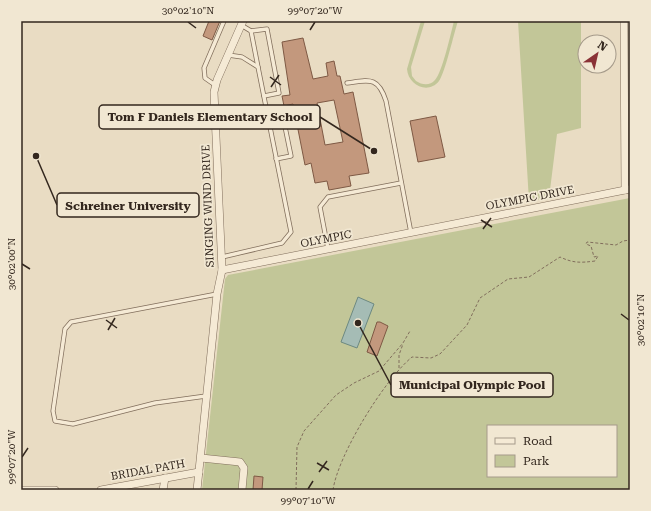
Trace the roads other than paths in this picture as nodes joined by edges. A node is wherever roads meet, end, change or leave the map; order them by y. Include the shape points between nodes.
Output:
1 (224, 21) edge
2 (624, 21) edge
3 (242, 23) edge
4 (251, 31) junction
5 (228, 55) junction
6 (258, 67) junction
7 (347, 83) dead end
8 (215, 85) junction
9 (264, 96) junction
10 (627, 100) edge
11 (268, 115) junction
12 (276, 159) junction
13 (401, 183) junction
14 (628, 189) edge
15 (434, 228) joint
16 (411, 233) junction
17 (328, 249) junction
18 (222, 257) junction
19 (222, 270) junction
20 (218, 294) junction
21 (206, 396) junction
22 (201, 458) junction
23 (199, 472) junction
24 (165, 478) junction
25 (21, 489) edge
26 (55, 490) edge
27 (101, 490) edge
28 (163, 490) edge
29 (198, 490) edge
30 (242, 490) edge

1 - 8 lane via 204,68 205,78
2 - 10 street
3 - 4 lane
3 - 5 street, SINGING WIND DRIVE
4 - 6 lane
4 - 9 lane via 267,29 279,93
5 - 6 lane via 242,57
5 - 8 street, SINGING WIND DRIVE
6 - 9 lane
7 - 13 lane via 367,80 381,88 386,101
8 - 18 street, SINGING WIND DRIVE
9 - 11 lane
10 - 14 street
11 - 12 lane
11 - 12 lane via 282,112 291,156
12 - 18 lane via 291,232 282,243
13 - 16 lane
13 - 17 lane via 328,197 320,207
14 - 15 street, OLYMPIC DRIVE
15 - 16 street, OLYMPIC
16 - 17 street, OLYMPIC
17 - 19 street, OLYMPIC
18 - 19 street, SINGING WIND DRIVE
19 - 20 street, SINGING WIND DRIVE
20 - 21 street, SINGING WIND DRIVE
20 - 21 lane via 71,322 65,329 53,411 55,421 73,424 155,403
21 - 22 street, SINGING WIND DRIVE
22 - 23 street, SINGING WIND DRIVE
22 - 30 street via 240,462 244,468
23 - 24 street, BRIDAL PATH
23 - 29 street, SINGING WIND DRIVE
24 - 27 street, BRIDAL PATH
24 - 28 street
25 - 26 street

